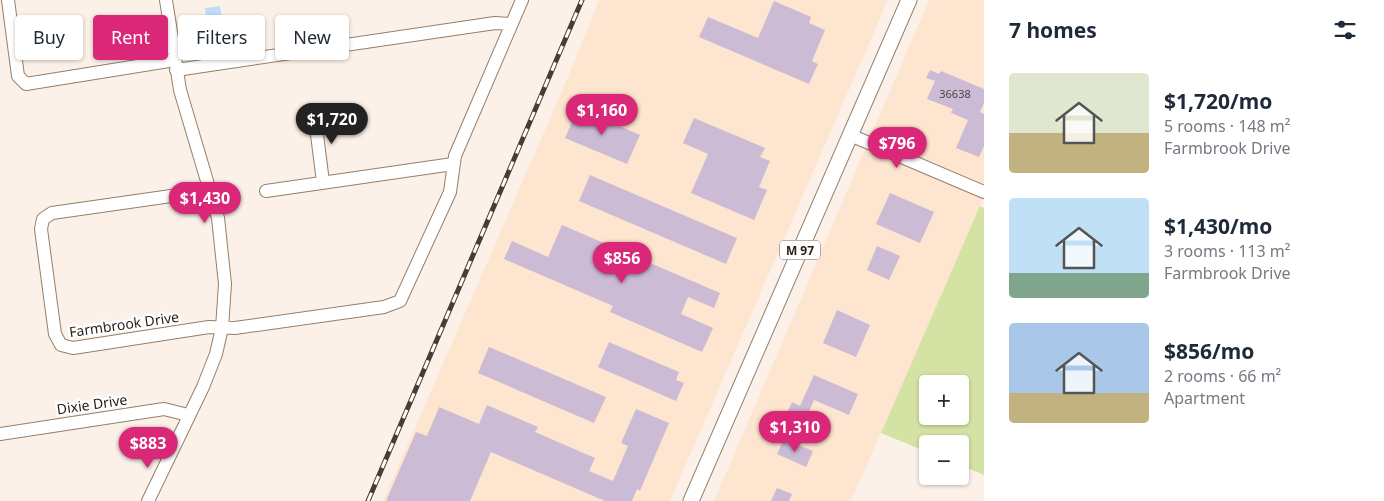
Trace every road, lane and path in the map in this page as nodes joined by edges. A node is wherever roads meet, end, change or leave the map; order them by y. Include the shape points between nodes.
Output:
1 (8, 0) edge
2 (166, 0) edge
3 (522, 0) edge
4 (909, 0) edge
5 (511, 24) junction
6 (176, 65) junction
7 (314, 111) dead end
8 (850, 135) junction
9 (453, 164) junction
10 (323, 182) junction
11 (211, 188) junction
12 (266, 191) dead end
13 (984, 192) edge
14 (222, 328) junction
15 (188, 415) junction
16 (0, 434) edge
17 (148, 501) edge
18 (691, 501) edge

1 - 6 street via 18,76 26,84
2 - 6 street
3 - 5 street, Farmbrook Drive
4 - 8 main road, M 97
5 - 6 street via 495,22
5 - 9 street, Farmbrook Drive
6 - 11 street via 188,120
7 - 10 street
8 - 13 street
8 - 18 main road, M 97
9 - 10 street
9 - 14 street, Farmbrook Drive via 450,192 400,301 384,307
10 - 12 street
11 - 14 street via 224,259
11 - 14 street, Farmbrook Drive via 52,213 43,219 41,229 55,334 61,346 73,348 209,327
14 - 15 street via 210,372
15 - 16 street, Dixie Drive via 164,409
15 - 17 street

